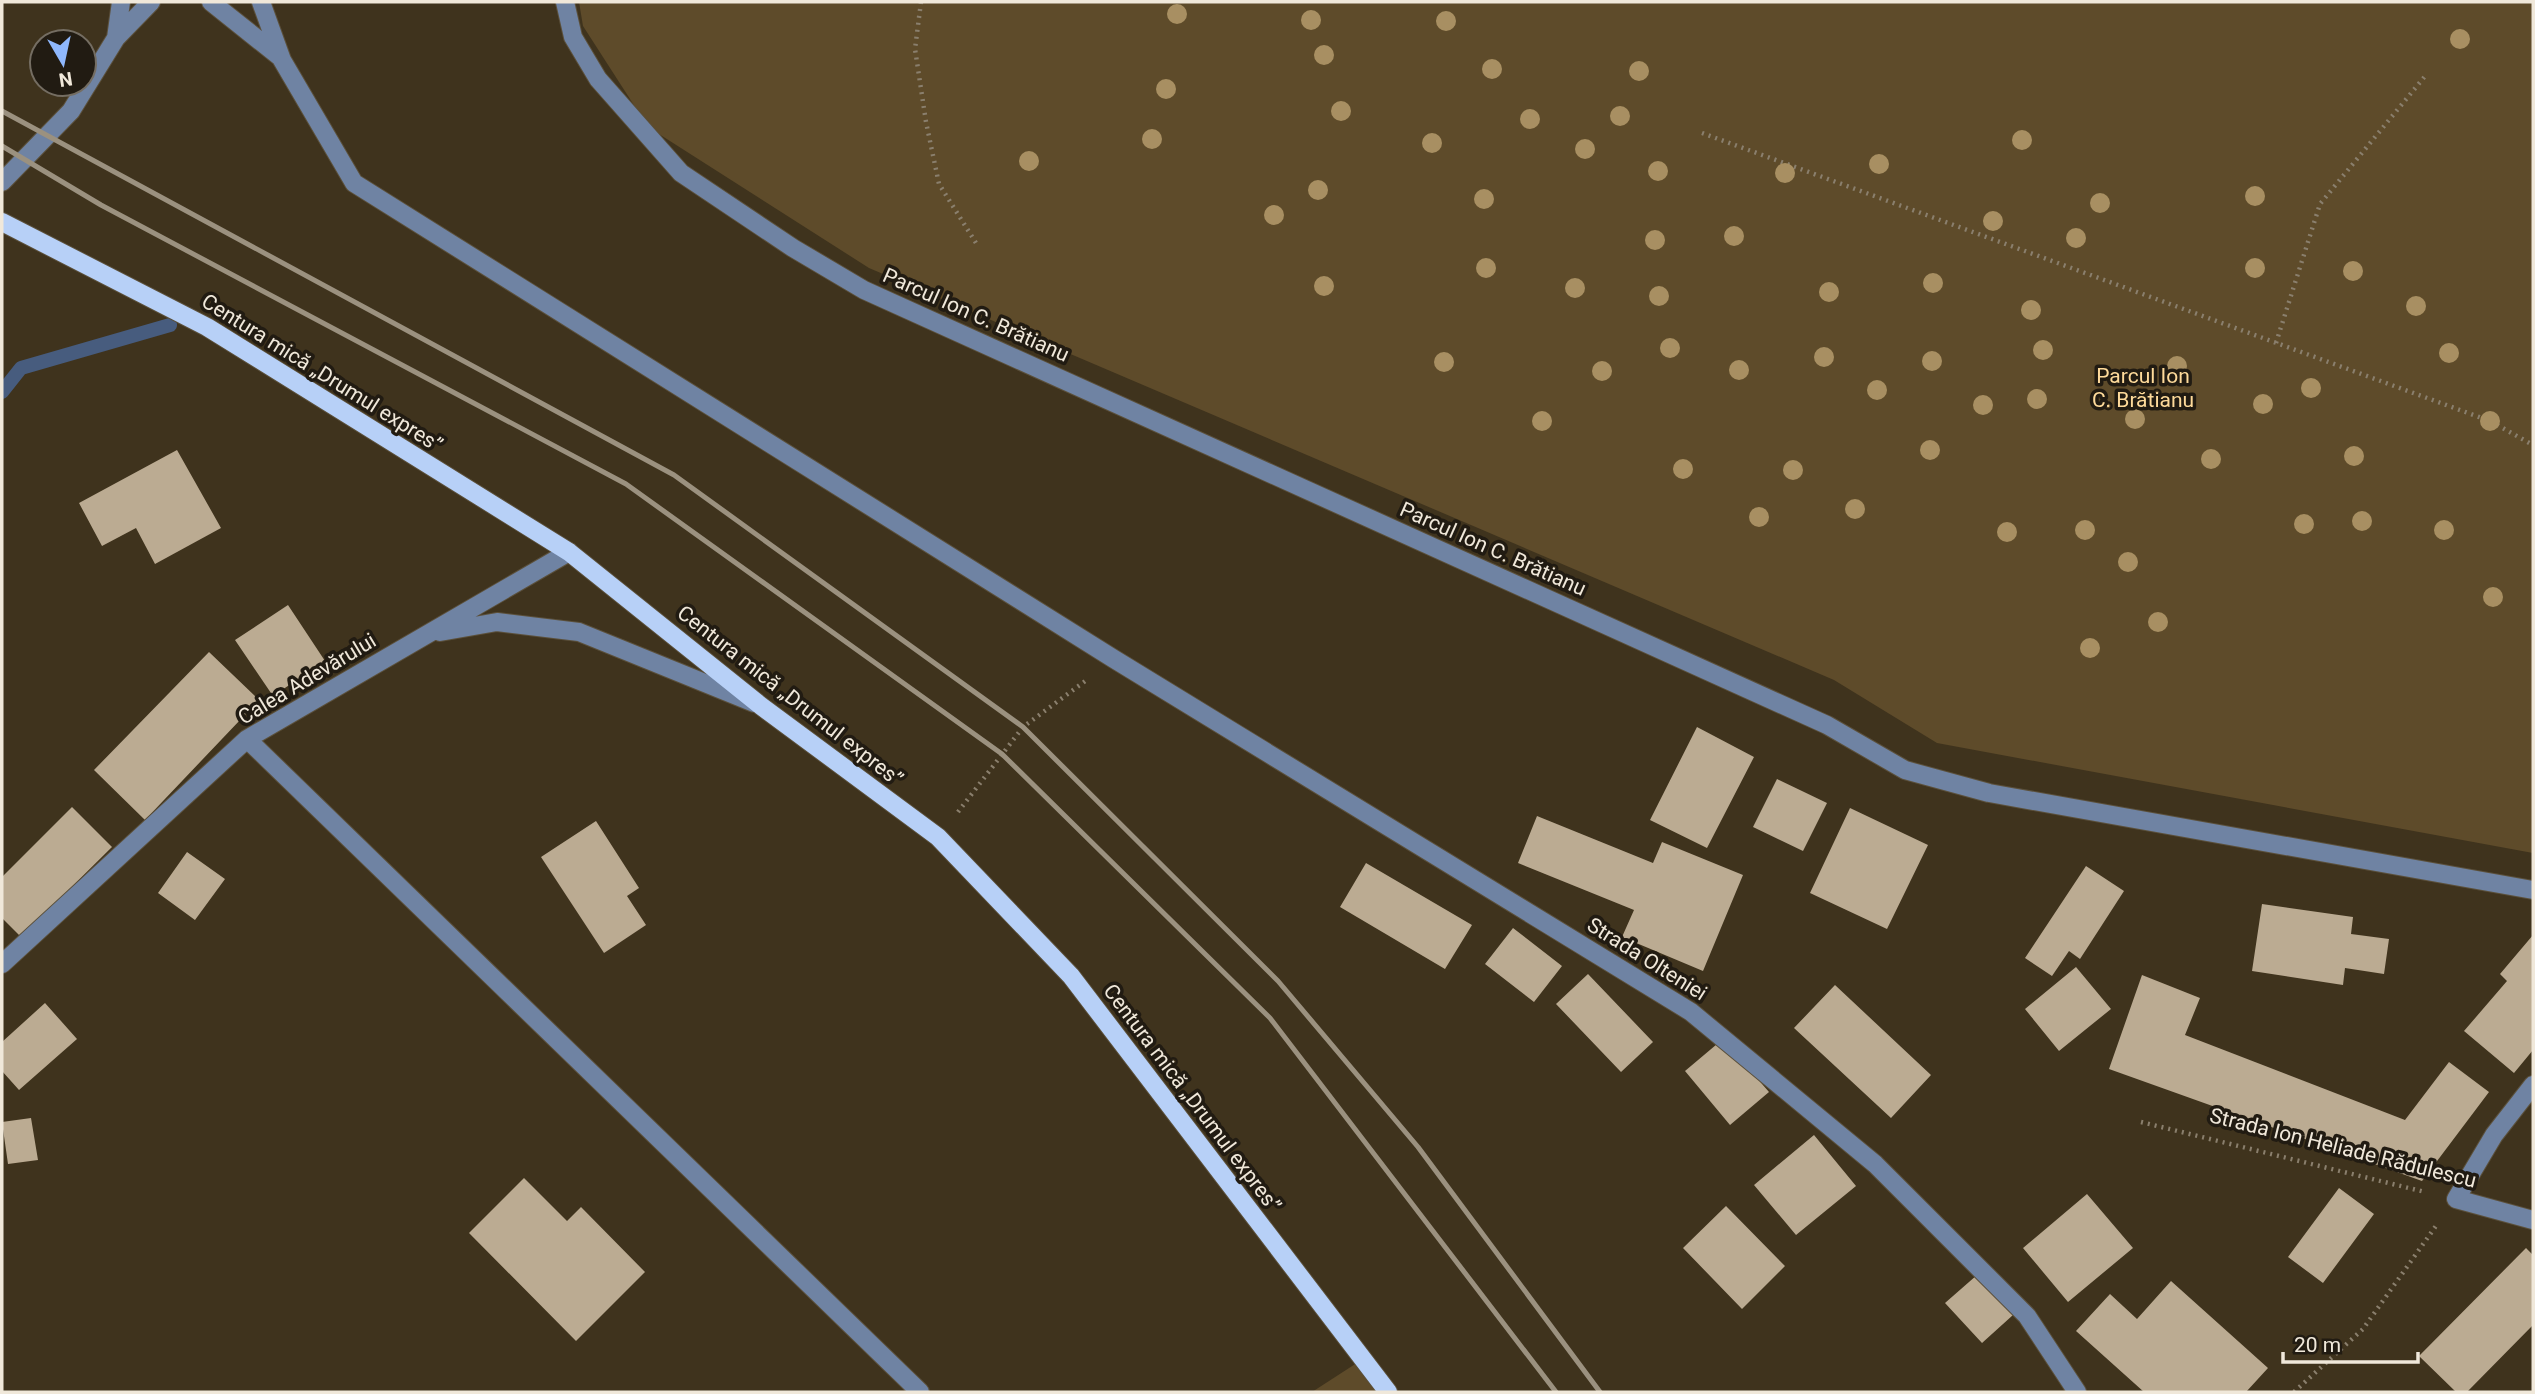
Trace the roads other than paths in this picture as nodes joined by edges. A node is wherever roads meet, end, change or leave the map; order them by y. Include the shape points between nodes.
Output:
1 (121, 2) edge
2 (151, 2) edge
3 (211, 2) edge
4 (261, 2) edge
5 (565, 2) edge
6 (116, 38) junction
7 (282, 60) junction
8 (2, 181) edge
9 (2, 222) edge
10 (569, 552) junction
11 (426, 635) junction
12 (761, 706) junction
13 (247, 739) junction
14 (2533, 890) edge
15 (2, 964) edge
16 (2533, 1085) edge
17 (2533, 1220) edge
18 (920, 1392) edge
19 (1388, 1392) edge
20 (2077, 1392) edge

1 - 6 street
2 - 6 street
3 - 7 street
4 - 7 street
5 - 14 street, Parcul Ion C. Brătianu via 573,37 598,79 681,173 864,290 1828,725 1905,770 1989,793
6 - 8 street via 71,111
7 - 20 street, Strada Olteniei via 354,183 1114,659 1691,1012 1875,1164 2027,1316
9 - 10 main road, Centura mică „Drumul expres” via 207,327
10 - 11 street, Calea Adevărului
10 - 12 main road, Centura mică „Drumul expres”
11 - 12 street via 497,622 579,632
11 - 13 street, Calea Adevărului
12 - 19 main road, Centura mică „Drumul expres” via 938,837 1071,976
13 - 15 street, Calea Adevărului
13 - 18 street
16 - 17 street, Strada Ion Heliade Rădulescu via 2494,1135 2456,1199

